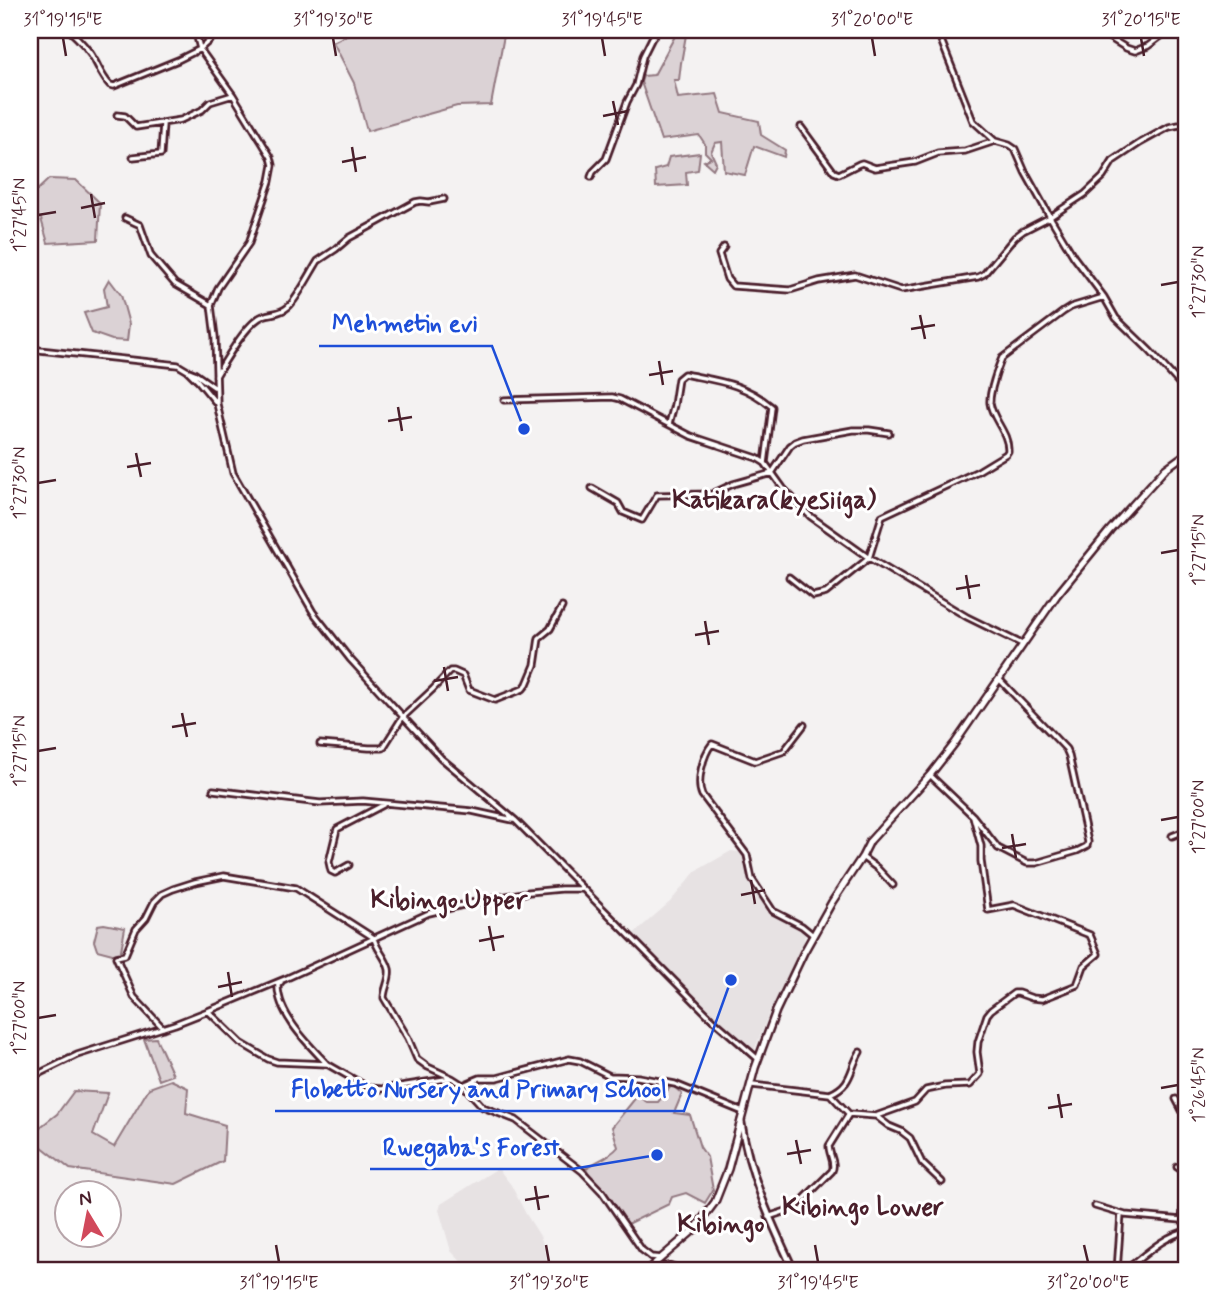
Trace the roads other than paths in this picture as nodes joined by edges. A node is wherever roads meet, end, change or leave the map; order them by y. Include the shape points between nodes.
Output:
1 (69, 30) edge
2 (205, 30) edge
3 (221, 30) edge
4 (659, 30) edge
5 (937, 30) edge
6 (1169, 30) edge
7 (1110, 38) dead end
8 (200, 49) junction
9 (233, 95) junction
10 (117, 115) dead end
11 (163, 124) junction
12 (801, 127) dead end
13 (1187, 128) edge
14 (995, 141) junction
15 (133, 157) dead end
16 (591, 177) dead end
17 (444, 199) dead end
18 (125, 218) dead end
19 (1050, 218) junction
20 (724, 247) dead end
21 (1104, 297) junction
22 (211, 305) junction
23 (30, 349) edge
24 (188, 371) junction
25 (1187, 376) edge
26 (215, 378) junction
27 (1178, 382) junction
28 (216, 389) junction
29 (1187, 392) edge
30 (504, 400) dead end
31 (217, 404) junction
32 (669, 424) junction
33 (888, 433) dead end
34 (1187, 453) edge
35 (765, 463) junction
36 (772, 472) junction
37 (592, 488) dead end
38 (869, 558) junction
39 (789, 577) dead end
40 (562, 607) dead end
41 (1022, 645) junction
42 (999, 679) junction
43 (402, 718) junction
44 (804, 726) dead end
45 (320, 744) dead end
46 (930, 775) junction
47 (213, 790) dead end
48 (387, 803) junction
49 (973, 816) junction
50 (515, 820) junction
51 (1187, 830) edge
52 (1172, 836) dead end
53 (862, 857) junction
54 (349, 865) dead end
55 (893, 885) dead end
56 (584, 889) junction
57 (814, 934) junction
58 (374, 938) junction
59 (285, 979) junction
60 (208, 1012) junction
61 (163, 1028) junction
62 (860, 1052) dead end
63 (758, 1059) junction
64 (327, 1064) junction
65 (30, 1077) edge
66 (452, 1079) junction
67 (752, 1084) junction
68 (463, 1085) junction
69 (830, 1094) junction
70 (1176, 1099) dead end
71 (743, 1112) junction
72 (849, 1114) junction
73 (876, 1116) junction
74 (741, 1119) junction
75 (1187, 1120) edge
76 (1177, 1167) dead end
77 (942, 1182) dead end
78 (1095, 1206) dead end
79 (1121, 1214) junction
80 (768, 1217) junction
81 (1182, 1220) junction
82 (1187, 1228) edge
83 (662, 1259) junction
84 (670, 1266) junction
85 (647, 1270) edge
86 (684, 1271) edge
87 (794, 1271) edge
88 (1117, 1271) edge
89 (1124, 1271) edge

1 - 8 street via 114,86
2 - 8 street via 197,37
3 - 8 street
4 - 16 street via 643,56 636,86 606,159
5 - 14 street via 969,114
6 - 7 street via 1135,51
8 - 9 street
9 - 11 street via 210,102 185,119
9 - 22 street via 273,165 249,243
10 - 11 street via 136,127
11 - 15 street via 161,154
12 - 14 street via 839,174 862,163 875,168 915,162
13 - 19 street via 1174,125 1140,143 1113,161 1093,187
14 - 19 street via 1014,149
17 - 26 street via 415,202 348,237 311,271 290,306 256,320
18 - 22 street via 140,225 151,256 175,284
19 - 20 street via 1019,234 984,274 909,289 895,289 855,275 790,290 733,286 719,254
19 - 21 street
21 - 27 street via 1116,318
21 - 38 street via 1071,307 1002,358 990,403 1008,441 1008,451 978,471 882,516
22 - 26 street
23 - 24 street via 178,365
24 - 28 street
24 - 31 street
25 - 27 street
26 - 28 street
27 - 29 street
28 - 31 street
30 - 32 street via 612,397
31 - 43 street via 233,473 313,612
32 - 35 street
32 - 35 street via 680,376 737,385 772,407
33 - 36 street via 853,430 803,439 790,446
34 - 41 main road via 1110,530
35 - 36 street
36 - 37 street via 712,495 657,495 640,520
36 - 38 street via 810,516
38 - 39 street via 819,596
38 - 41 street
40 - 43 street via 539,638 535,665 523,689 493,699 469,690 463,675 454,670
41 - 42 main road
42 - 46 main road
42 - 49 street via 1066,749 1088,844 1027,863 1002,851
43 - 45 street via 383,748
43 - 50 street via 441,758
44 - 57 street via 784,751 755,761 712,744 699,785 747,855 752,878 773,911
46 - 49 street
46 - 53 main road via 870,841
47 - 48 street via 320,803
48 - 50 street
48 - 54 street via 337,829 331,871
49 - 73 street via 988,910 1014,905 1086,932 1098,954 1084,966 1074,986 1042,999 1014,993 991,1010 978,1042 980,1074 973,1084 926,1090 915,1102
50 - 56 street
51 - 52 street
53 - 55 street
53 - 57 main road
56 - 58 street via 484,900 429,913
56 - 63 street via 710,1017
57 - 63 main road
58 - 59 street
58 - 61 street via 292,887 224,876 165,892 136,929 125,955 116,957 134,997
58 - 66 street via 388,968 384,998 413,1053
59 - 60 street
59 - 64 street via 278,985 283,1009
60 - 61 street
60 - 64 street via 268,1059
61 - 65 street via 77,1055
62 - 69 street via 841,1089
63 - 67 main road
64 - 66 street via 375,1089
66 - 68 street
67 - 69 street
67 - 71 main road
68 - 71 street via 569,1059 610,1076 675,1084
68 - 83 street via 483,1107 516,1120 582,1171 642,1250
69 - 72 street
70 - 75 street
71 - 74 main road
72 - 73 street
72 - 80 street via 829,1146 832,1171 795,1208
73 - 77 street via 910,1138 922,1164
74 - 80 street
74 - 83 main road via 715,1202 695,1229
76 - 81 street via 1186,1176
78 - 79 street
79 - 81 street
79 - 88 street
80 - 87 street
81 - 82 street
82 - 89 street
83 - 84 street
83 - 85 main road
84 - 85 street
84 - 86 street

